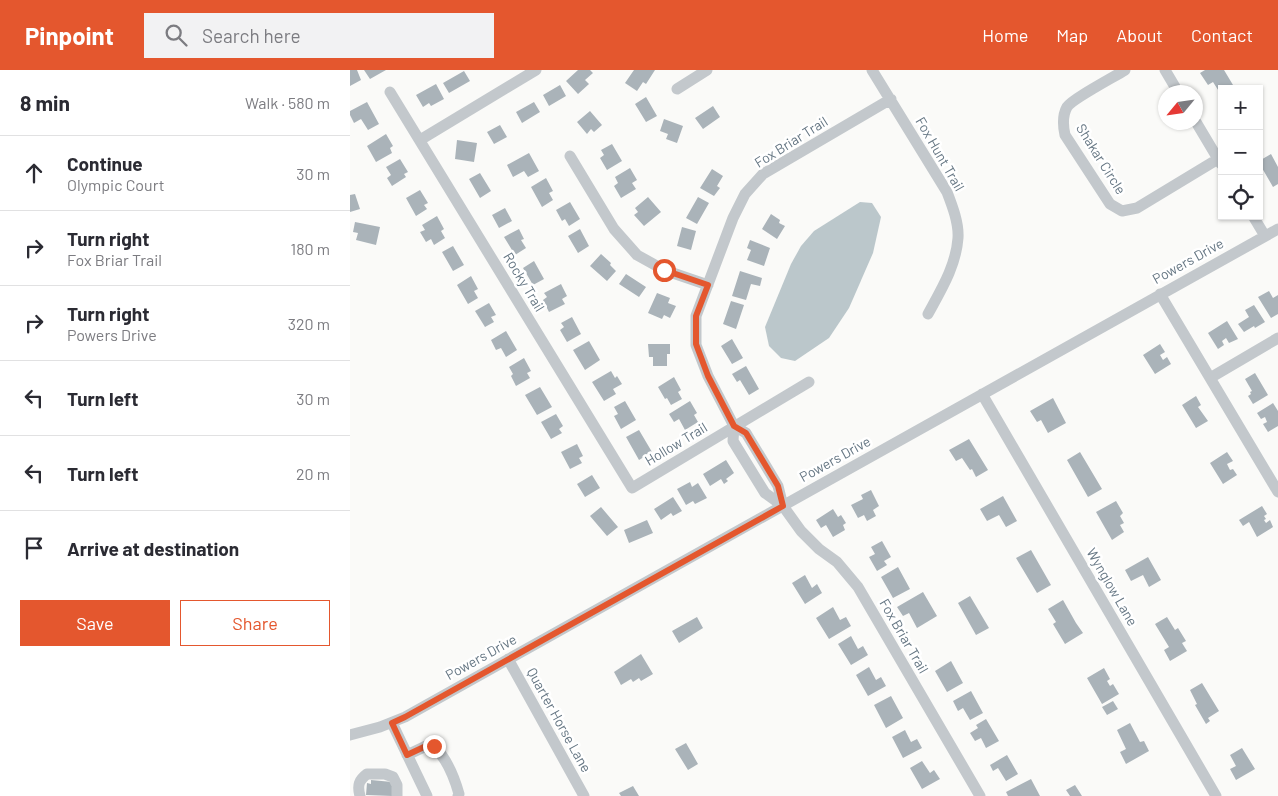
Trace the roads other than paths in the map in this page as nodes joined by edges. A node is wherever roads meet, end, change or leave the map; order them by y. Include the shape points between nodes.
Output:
1 (536, 70) edge
2 (708, 70) edge
3 (872, 70) edge
4 (1124, 70) edge
5 (1165, 70) edge
6 (1174, 85) edge
7 (678, 89) dead end
8 (390, 92) dead end
9 (891, 99) junction
10 (1201, 130) edge
11 (420, 140) junction
12 (570, 156) dead end
13 (1218, 159) edge
14 (1218, 163) edge
15 (1255, 220) edge
16 (1278, 229) edge
17 (1265, 236) junction
18 (708, 285) junction
19 (1160, 294) junction
20 (928, 314) dead end
21 (1278, 338) edge
22 (1210, 378) junction
23 (809, 382) dead end
24 (982, 394) junction
25 (734, 426) junction
26 (632, 488) joint
27 (1278, 492) edge
28 (783, 506) junction
29 (508, 659) junction
30 (392, 723) junction
31 (350, 735) edge
32 (407, 755) junction
33 (360, 796) edge
34 (397, 796) edge
35 (427, 796) edge
36 (458, 796) edge
37 (584, 796) edge
38 (980, 796) edge
39 (1216, 796) edge

1 - 11 street
2 - 7 street
3 - 9 street, Fox Hunt Trail
4 - 14 street, Shakar Circle via 1067,107 1063,123 1065,135 1110,204 1122,211 1137,208
5 - 6 street
8 - 11 street, Rocky Trail
9 - 18 street, Fox Briar Trail via 763,174 745,194 737,210
9 - 20 street, Fox Hunt Trail via 947,192 954,211 958,236 952,267
10 - 13 street
11 - 26 street, Rocky Trail
12 - 18 street via 614,229 637,255 664,270
15 - 17 street
16 - 17 street, Powers Drive
17 - 19 street, Powers Drive
18 - 25 street, Fox Briar Trail via 696,316 696,344 708,376
19 - 22 street
19 - 24 street, Powers Drive
21 - 22 street
22 - 27 street
23 - 25 street, Hollow Trail
24 - 28 street, Powers Drive
24 - 39 street, Wynglow Lane
25 - 26 street, Hollow Trail
25 - 28 street, Fox Briar Trail via 733,441 765,493
28 - 29 street, Powers Drive
28 - 38 street, Fox Briar Trail via 801,531 858,587
29 - 30 street, Powers Drive
29 - 37 street, Quarter Horse Lane
30 - 31 street, Powers Drive
30 - 32 street
32 - 35 street
32 - 36 street via 426,746 434,746 454,776
33 - 34 street via 361,779 367,774 385,774 393,777 398,786

